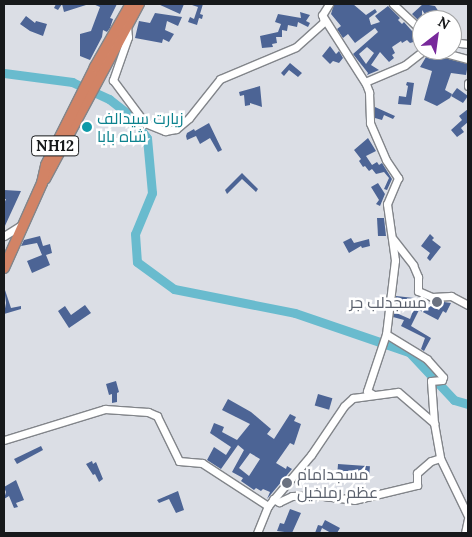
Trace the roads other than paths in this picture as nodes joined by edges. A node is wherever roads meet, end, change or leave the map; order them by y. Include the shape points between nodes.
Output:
1 (131, 4) edge
2 (140, 4) edge
3 (329, 4) edge
4 (393, 4) edge
5 (322, 15) junction
6 (412, 22) edge
7 (127, 24) junction
8 (412, 59) edge
9 (99, 68) junction
10 (365, 82) junction
11 (24, 224) junction
12 (4, 236) edge
13 (392, 237) junction
14 (4, 268) edge
15 (468, 304) edge
16 (386, 334) junction
17 (372, 394) junction
18 (434, 423) junction
19 (4, 440) edge
20 (440, 458) junction
21 (273, 499) junction
22 (268, 506) junction
23 (468, 518) edge
24 (257, 533) edge
25 (465, 533) edge

1 - 9 highway, NH12
2 - 7 highway, NH12
3 - 5 street
4 - 6 street
5 - 7 street via 324,22 296,47 220,79 189,118 176,129 165,131 145,123 113,80 128,38
5 - 10 street
7 - 9 highway, NH12
8 - 10 street
9 - 11 highway, NH12 via 46,165 42,183
10 - 13 street via 369,92 370,123 386,160 398,178 387,204
11 - 12 street
11 - 14 highway, NH12
13 - 15 street via 413,265 418,291 432,297 452,296
13 - 16 street via 395,260
16 - 17 street via 367,391
16 - 18 street via 427,358 444,377 431,381
17 - 18 street via 376,397 398,392
17 - 21 street via 353,398 344,406 311,455
18 - 20 street
19 - 22 street via 105,409 148,412 157,416 179,461 202,463
20 - 21 street via 431,461 417,474 417,485 354,500 315,495 292,496 278,502
20 - 23 street
21 - 22 street
22 - 24 street
23 - 25 street

